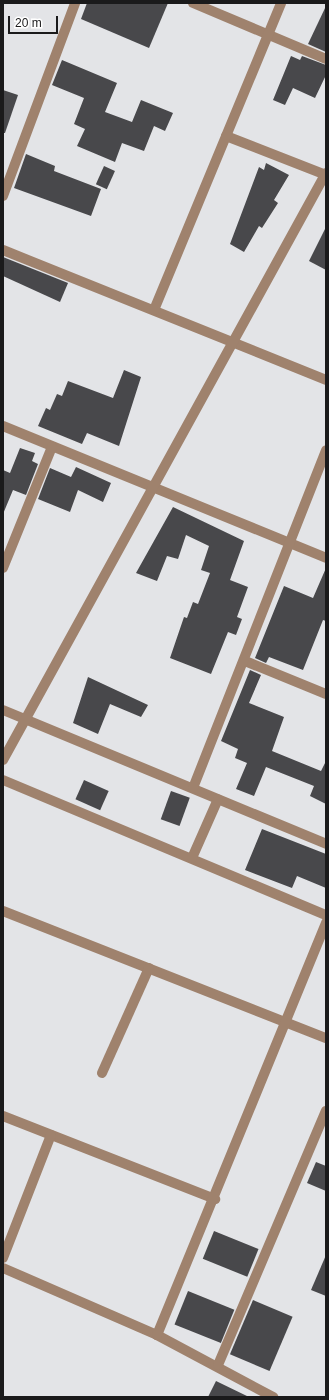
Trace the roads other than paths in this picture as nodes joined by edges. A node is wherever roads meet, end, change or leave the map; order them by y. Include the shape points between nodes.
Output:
1 (75, 3) edge
2 (193, 3) edge
3 (281, 3) edge
4 (268, 34) junction
5 (326, 59) edge
6 (226, 136) junction
7 (326, 174) edge
8 (3, 196) edge
9 (3, 250) edge
10 (154, 310) junction
11 (234, 343) junction
12 (326, 380) edge
13 (3, 426) edge
14 (52, 447) junction
15 (326, 450) edge
16 (152, 488) junction
17 (290, 544) junction
18 (326, 558) edge
19 (3, 568) edge
20 (244, 661) junction
21 (326, 694) edge
22 (3, 710) edge
23 (25, 719) junction
24 (3, 760) edge
25 (3, 780) edge
26 (193, 788) junction
27 (218, 799) junction
28 (326, 844) edge
29 (192, 858) junction
30 (3, 911) edge
31 (326, 915) edge
32 (326, 922) edge
33 (149, 968) junction
34 (286, 1023) junction
35 (326, 1038) edge
36 (102, 1073) dead end
37 (326, 1111) edge
38 (3, 1116) edge
39 (51, 1135) junction
40 (215, 1199) junction
41 (3, 1258) edge
42 (3, 1268) edge
43 (157, 1335) junction
44 (218, 1365) junction
45 (272, 1397) edge

1 - 8 street
2 - 4 street
3 - 4 street
4 - 5 street
4 - 6 street
6 - 7 street
6 - 10 street
7 - 11 street
9 - 10 street
10 - 11 street
11 - 12 street
11 - 16 street
13 - 14 street
14 - 16 street
14 - 19 street
15 - 17 street
16 - 17 street
16 - 23 street
17 - 18 street
17 - 20 street
20 - 21 street
20 - 26 street
22 - 23 street
23 - 24 street
23 - 26 street
25 - 29 street
26 - 27 street
27 - 28 street
27 - 29 street
29 - 31 street
30 - 33 street
32 - 34 street
33 - 34 street
33 - 36 street
34 - 35 street
34 - 40 street
37 - 44 street
38 - 39 street
39 - 40 street
39 - 41 street
40 - 43 street
42 - 43 street
43 - 44 street
44 - 45 street

